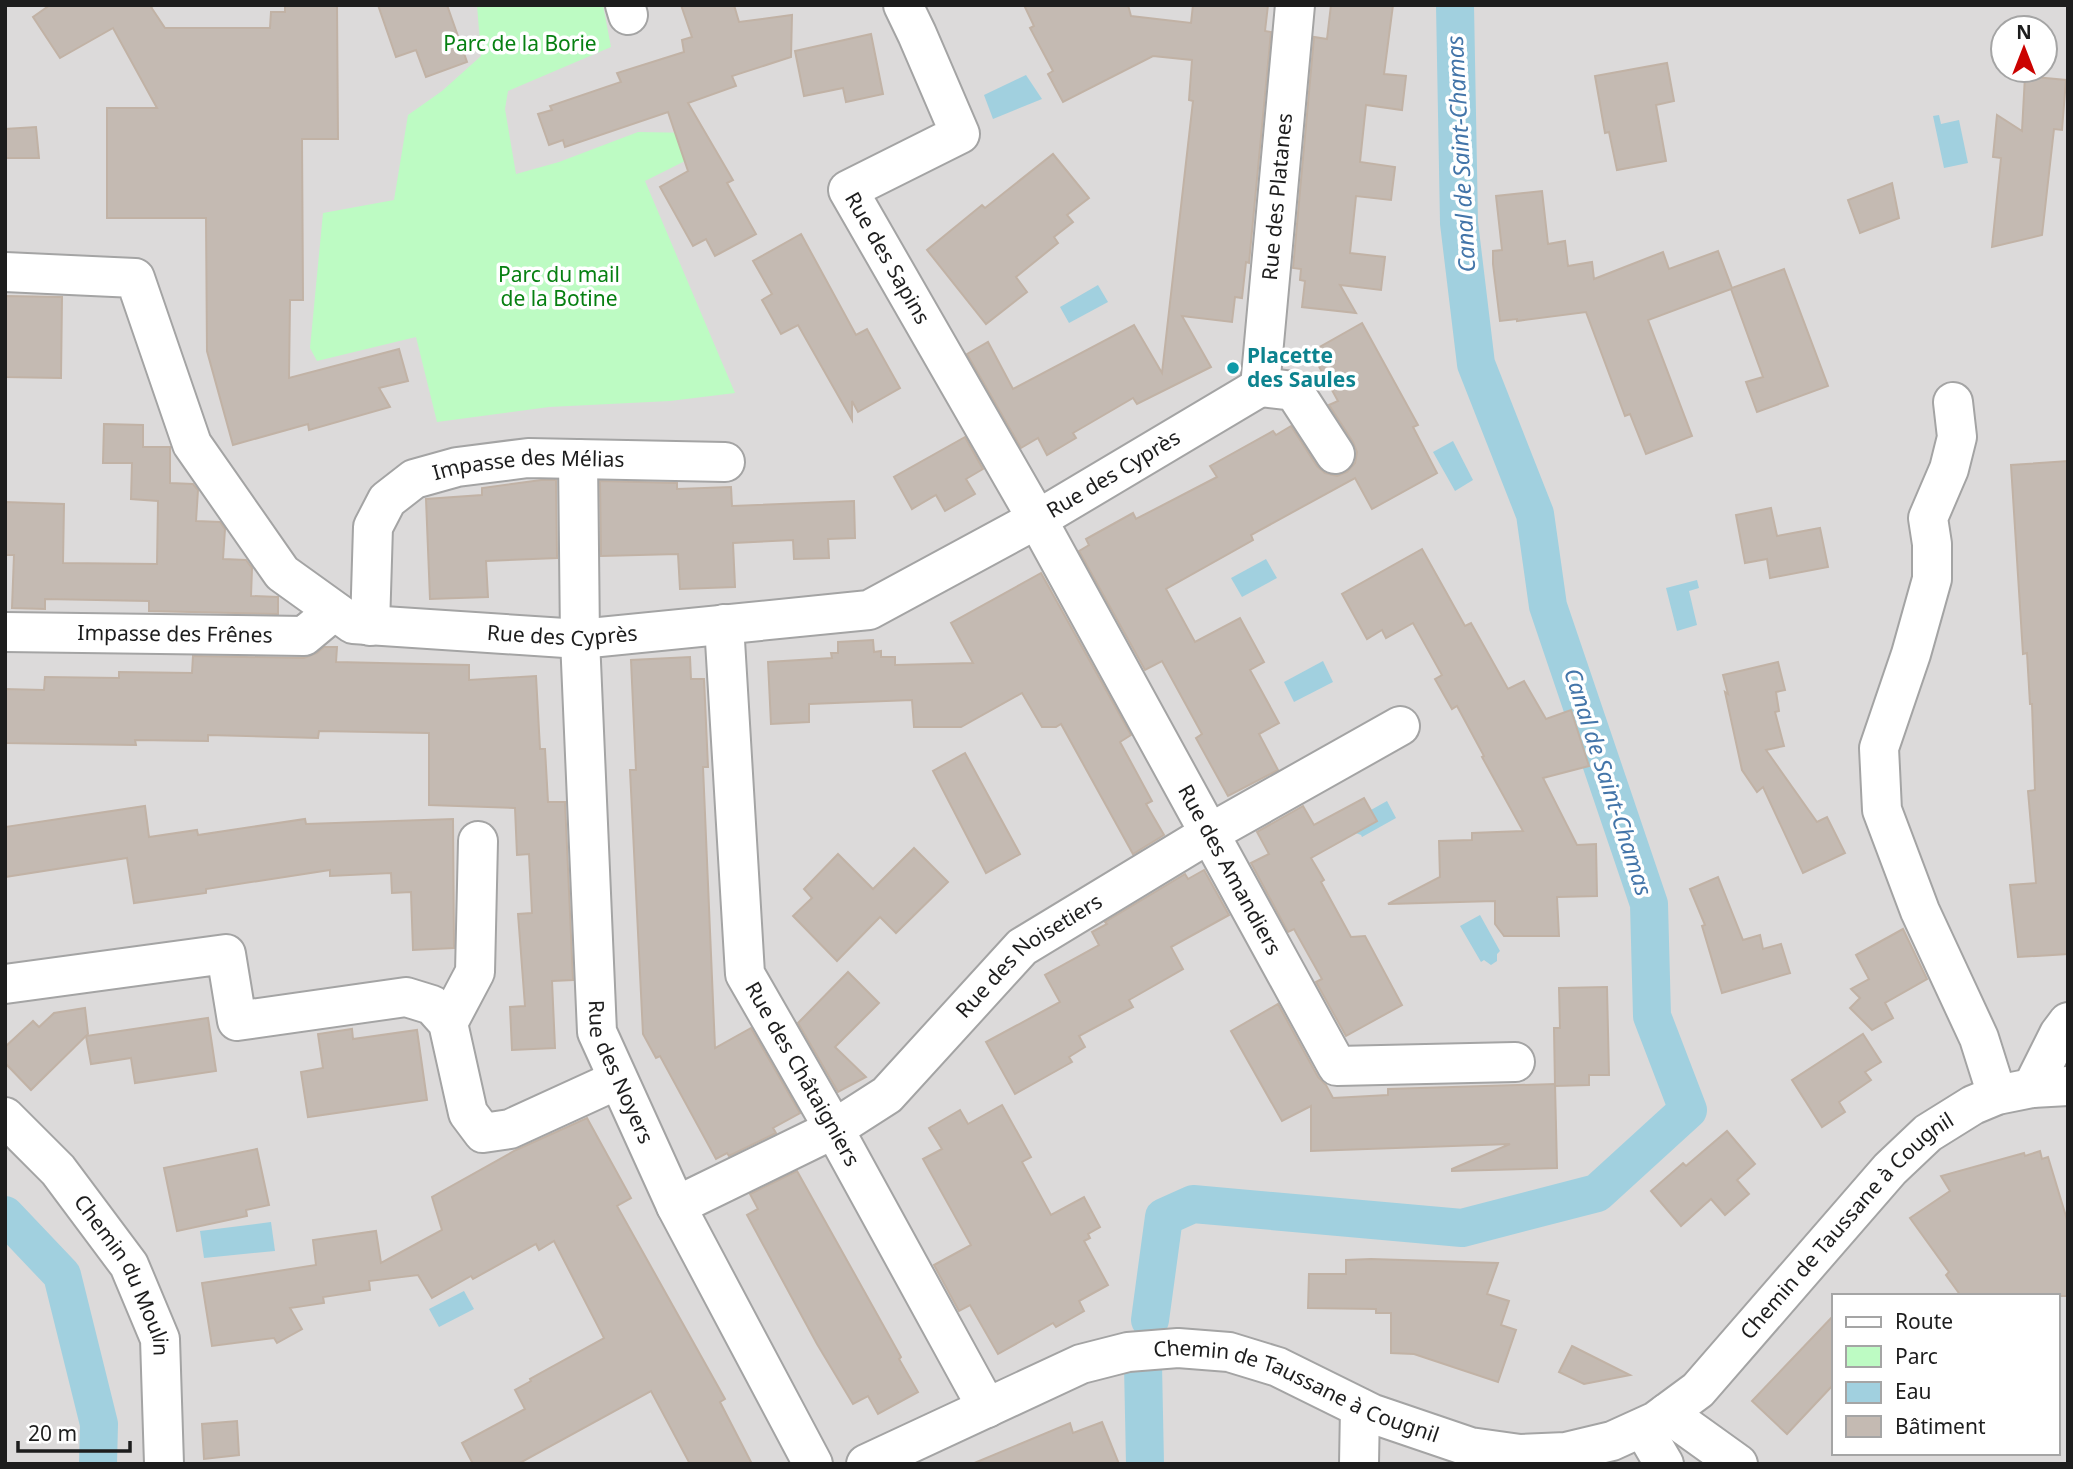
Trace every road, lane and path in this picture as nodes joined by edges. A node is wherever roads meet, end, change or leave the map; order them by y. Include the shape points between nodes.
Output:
1 (903, 5) edge
2 (1295, 5) edge
3 (5, 272) edge
4 (1260, 387) junction
5 (1953, 402) dead end
6 (1335, 454) dead end
7 (578, 459) junction
8 (725, 462) dead end
9 (1037, 519) junction
10 (334, 611) junction
11 (724, 624) junction
12 (370, 626) junction
13 (5, 632) edge
14 (580, 639) junction
15 (1400, 726) dead end
16 (1210, 834) junction
17 (478, 841) dead end
18 (5, 984) edge
19 (2068, 1022) edge
20 (448, 1023) junction
21 (1515, 1062) dead end
22 (617, 1080) junction
23 (2032, 1090) edge
24 (5, 1117) edge
25 (834, 1129) junction
26 (676, 1206) junction
27 (987, 1408) junction
28 (1360, 1408) junction
29 (1655, 1420) junction
30 (163, 1464) edge
31 (813, 1464) edge
32 (866, 1464) edge
33 (1359, 1464) edge
34 (1664, 1464) edge
35 (1738, 1464) edge

1 - 9 street, Rue des Sapins via 960,134 848,190
2 - 4 street, Rue des Platanes
3 - 10 street, Rue des Cyprès via 135,278 192,444 282,573
4 - 6 street via 1294,391
4 - 9 street, Rue des Cyprès
5 - 23 street via 1957,437 1928,518 1932,579 1879,748 1882,810 1920,911 1979,1038
7 - 8 street, Impasse des Mélias
7 - 12 street, Impasse des Mélias via 528,458 457,467 414,479 387,500 373,527
7 - 14 street, Rue des Noyers
9 - 11 street, Rue des Cyprès via 869,610
9 - 16 street, Rue des Amandiers
10 - 12 street, Rue des Cyprès via 353,624
10 - 13 street, Impasse des Frênes via 304,636
11 - 14 street, Rue des Cyprès
11 - 25 street, Rue des Châtaigniers via 745,974
12 - 14 street, Rue des Cyprès
14 - 22 street, Rue des Noyers via 597,1032
15 - 16 street, Rue des Noisetiers
16 - 21 street, Rue des Amandiers via 1337,1066
16 - 25 street, Rue des Noisetiers via 1022,947 887,1095
17 - 20 street via 475,972
18 - 20 street via 226,954 237,1021 406,997 432,1005
19 - 23 street
20 - 22 street via 468,1113 483,1133 510,1129
22 - 26 street, Rue des Noyers
23 - 29 street, Chemin de Taussane à Cougnil via 1973,1105 1928,1133 1890,1169 1698,1390
24 - 30 street, Chemin du Moulin via 58,1170 129,1265 160,1339
25 - 26 street, Rue des Noisetiers
25 - 27 street, Rue des Châtaigniers
26 - 31 street, Rue des Noyers
27 - 28 street, Chemin de Taussane à Cougnil via 1081,1364 1128,1352 1178,1348 1229,1352 1278,1367
27 - 32 street, Chemin de Taussane à Cougnil
28 - 29 street, Chemin de Taussane à Cougnil via 1470,1447 1520,1454 1566,1452 1612,1441
28 - 33 street
29 - 34 street
29 - 35 street

